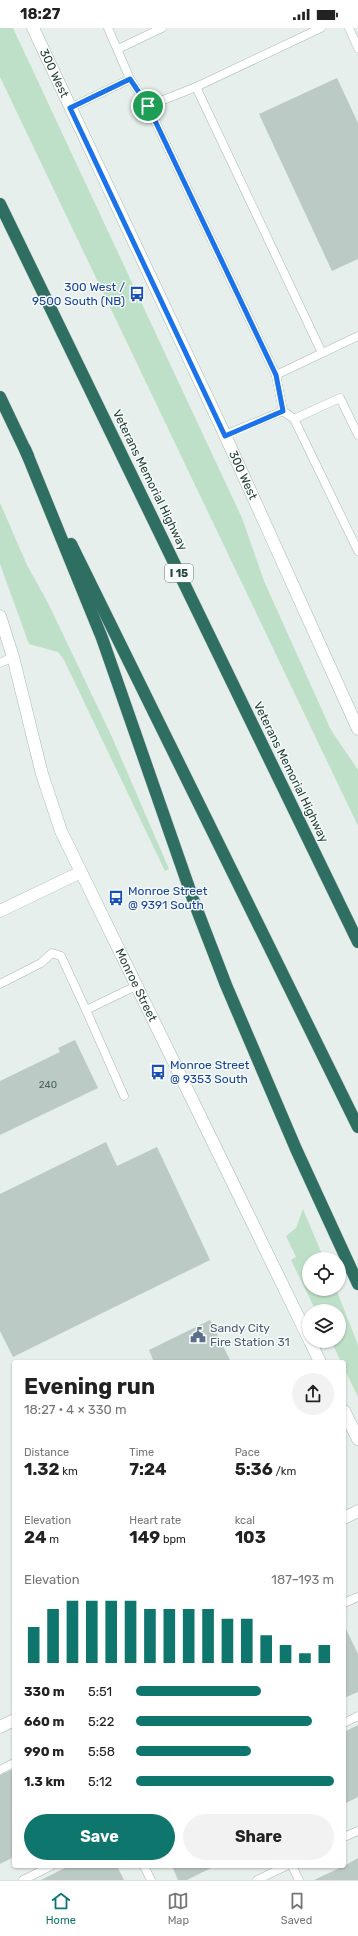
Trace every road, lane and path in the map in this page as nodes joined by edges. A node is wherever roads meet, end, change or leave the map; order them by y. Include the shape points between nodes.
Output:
1 (33, 28) edge
2 (108, 28) edge
3 (162, 28) edge
4 (321, 28) edge
5 (349, 28) edge
6 (358, 48) edge
7 (118, 49) junction
8 (130, 79) junction
9 (196, 87) junction
10 (148, 106) junction
11 (70, 108) junction
12 (0, 204) edge
13 (358, 336) edge
14 (322, 353) junction
15 (276, 375) junction
16 (0, 397) edge
17 (283, 411) junction
18 (294, 419) junction
19 (358, 435) edge
20 (225, 436) junction
21 (25, 449) junction
22 (358, 551) edge
23 (0, 616) edge
24 (13, 657) junction
25 (0, 663) edge
26 (358, 729) edge
27 (81, 872) junction
28 (0, 911) edge
29 (358, 942) edge
30 (0, 984) edge
31 (136, 986) junction
32 (86, 1010) junction
33 (124, 1096) dead end
34 (358, 1127) edge
35 (358, 1284) edge
36 (302, 1326) edge
37 (313, 1348) edge
38 (319, 1360) edge
39 (346, 1415) edge
40 (358, 1439) edge
41 (358, 1511) edge
42 (346, 1517) edge
43 (358, 1597) edge
44 (346, 1602) edge
45 (358, 1716) edge
46 (12, 1721) edge
47 (346, 1722) edge
48 (0, 1727) edge
49 (12, 1764) edge
50 (0, 1770) edge
51 (358, 1831) edge
52 (346, 1836) edge
53 (47, 1868) edge
54 (145, 1868) edge
55 (282, 1868) edge
56 (293, 1868) edge
57 (23, 1880) edge
58 (150, 1880) edge
59 (257, 1880) edge
60 (300, 1880) edge

1 - 11 street, 300 West
2 - 7 lane
3 - 7 lane
4 - 9 lane
5 - 6 lane
7 - 8 lane
8 - 10 lane
8 - 11 lane
9 - 10 lane
9 - 14 lane
10 - 15 lane
11 - 20 street, 300 West
12 - 29 highway, Veterans Memorial Highway / I 15
13 - 14 lane
14 - 15 lane
15 - 17 lane
16 - 21 highway
17 - 18 lane
17 - 20 lane
18 - 19 lane via 340,398
18 - 22 lane
20 - 26 street, 300 West
21 - 34 highway
21 - 35 highway via 102,638 194,902 226,985 269,1088
23 - 24 street, Monroe Street
24 - 25 lane
24 - 27 street, Monroe Street via 42,774 61,831
27 - 28 street
27 - 31 street, Monroe Street
30 - 32 lane via 41,963 52,954 61,956
31 - 32 lane
31 - 36 street, Monroe Street
32 - 33 lane
37 - 38 street, Monroe Street
39 - 40 street
41 - 42 street
43 - 44 lane
45 - 47 lane
46 - 48 street
49 - 50 lane
51 - 52 lane
53 - 57 lane
54 - 58 lane
55 - 59 lane
56 - 60 lane

